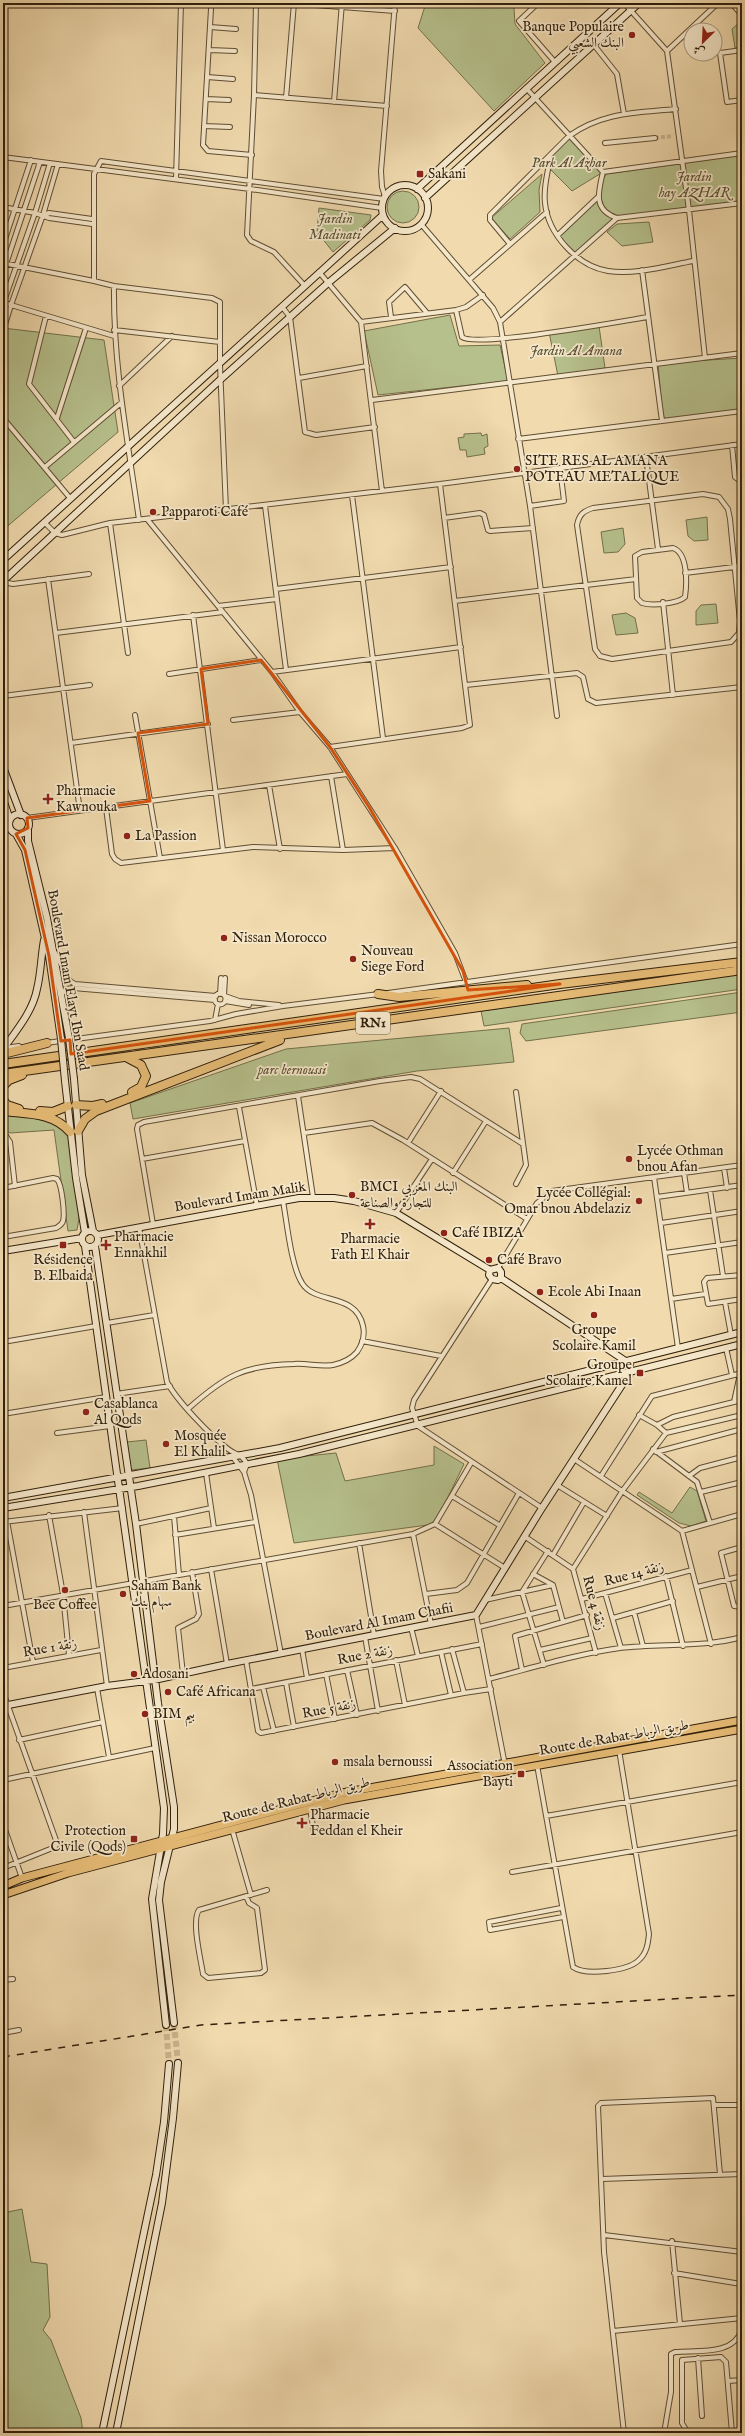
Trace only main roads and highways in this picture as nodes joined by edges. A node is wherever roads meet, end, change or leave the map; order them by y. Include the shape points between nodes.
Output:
1 (742, 962) edge
2 (742, 970) edge
3 (560, 984) junction
4 (378, 994) road end
5 (330, 1030) junction
6 (47, 1043) road end
7 (3, 1050) edge
8 (126, 1058) junction
9 (3, 1064) edge
10 (37, 1070) junction
11 (3, 1074) edge
12 (3, 1086) edge
13 (3, 1100) edge
14 (3, 1111) edge
15 (742, 1720) edge
16 (742, 1730) edge
17 (505, 1766) junction
18 (3, 1886) edge
19 (3, 1895) edge

1 - 3 highway, RN1
2 - 5 highway, RN1
3 - 4 highway via 514,985 399,997
3 - 9 highway, RN1
5 - 8 highway, RN1
5 - 14 highway via 263,1046 96,1111 74,1131 47,1116
6 - 7 highway
8 - 10 highway, RN1
8 - 13 highway via 141,1065 144,1070 144,1082 141,1087 98,1105 72,1106 53,1112 14,1108
10 - 11 highway, RN1
10 - 12 highway via 9,1080
15 - 17 main road, Route de Rabat طريق الرباط
16 - 17 main road, Route de Rabat طريق الرباط via 537,1765
17 - 18 main road, Route de Rabat طريق الرباط via 342,1793 22,1878
17 - 19 main road, Route de Rabat طريق الرباط via 310,1808 68,1873

